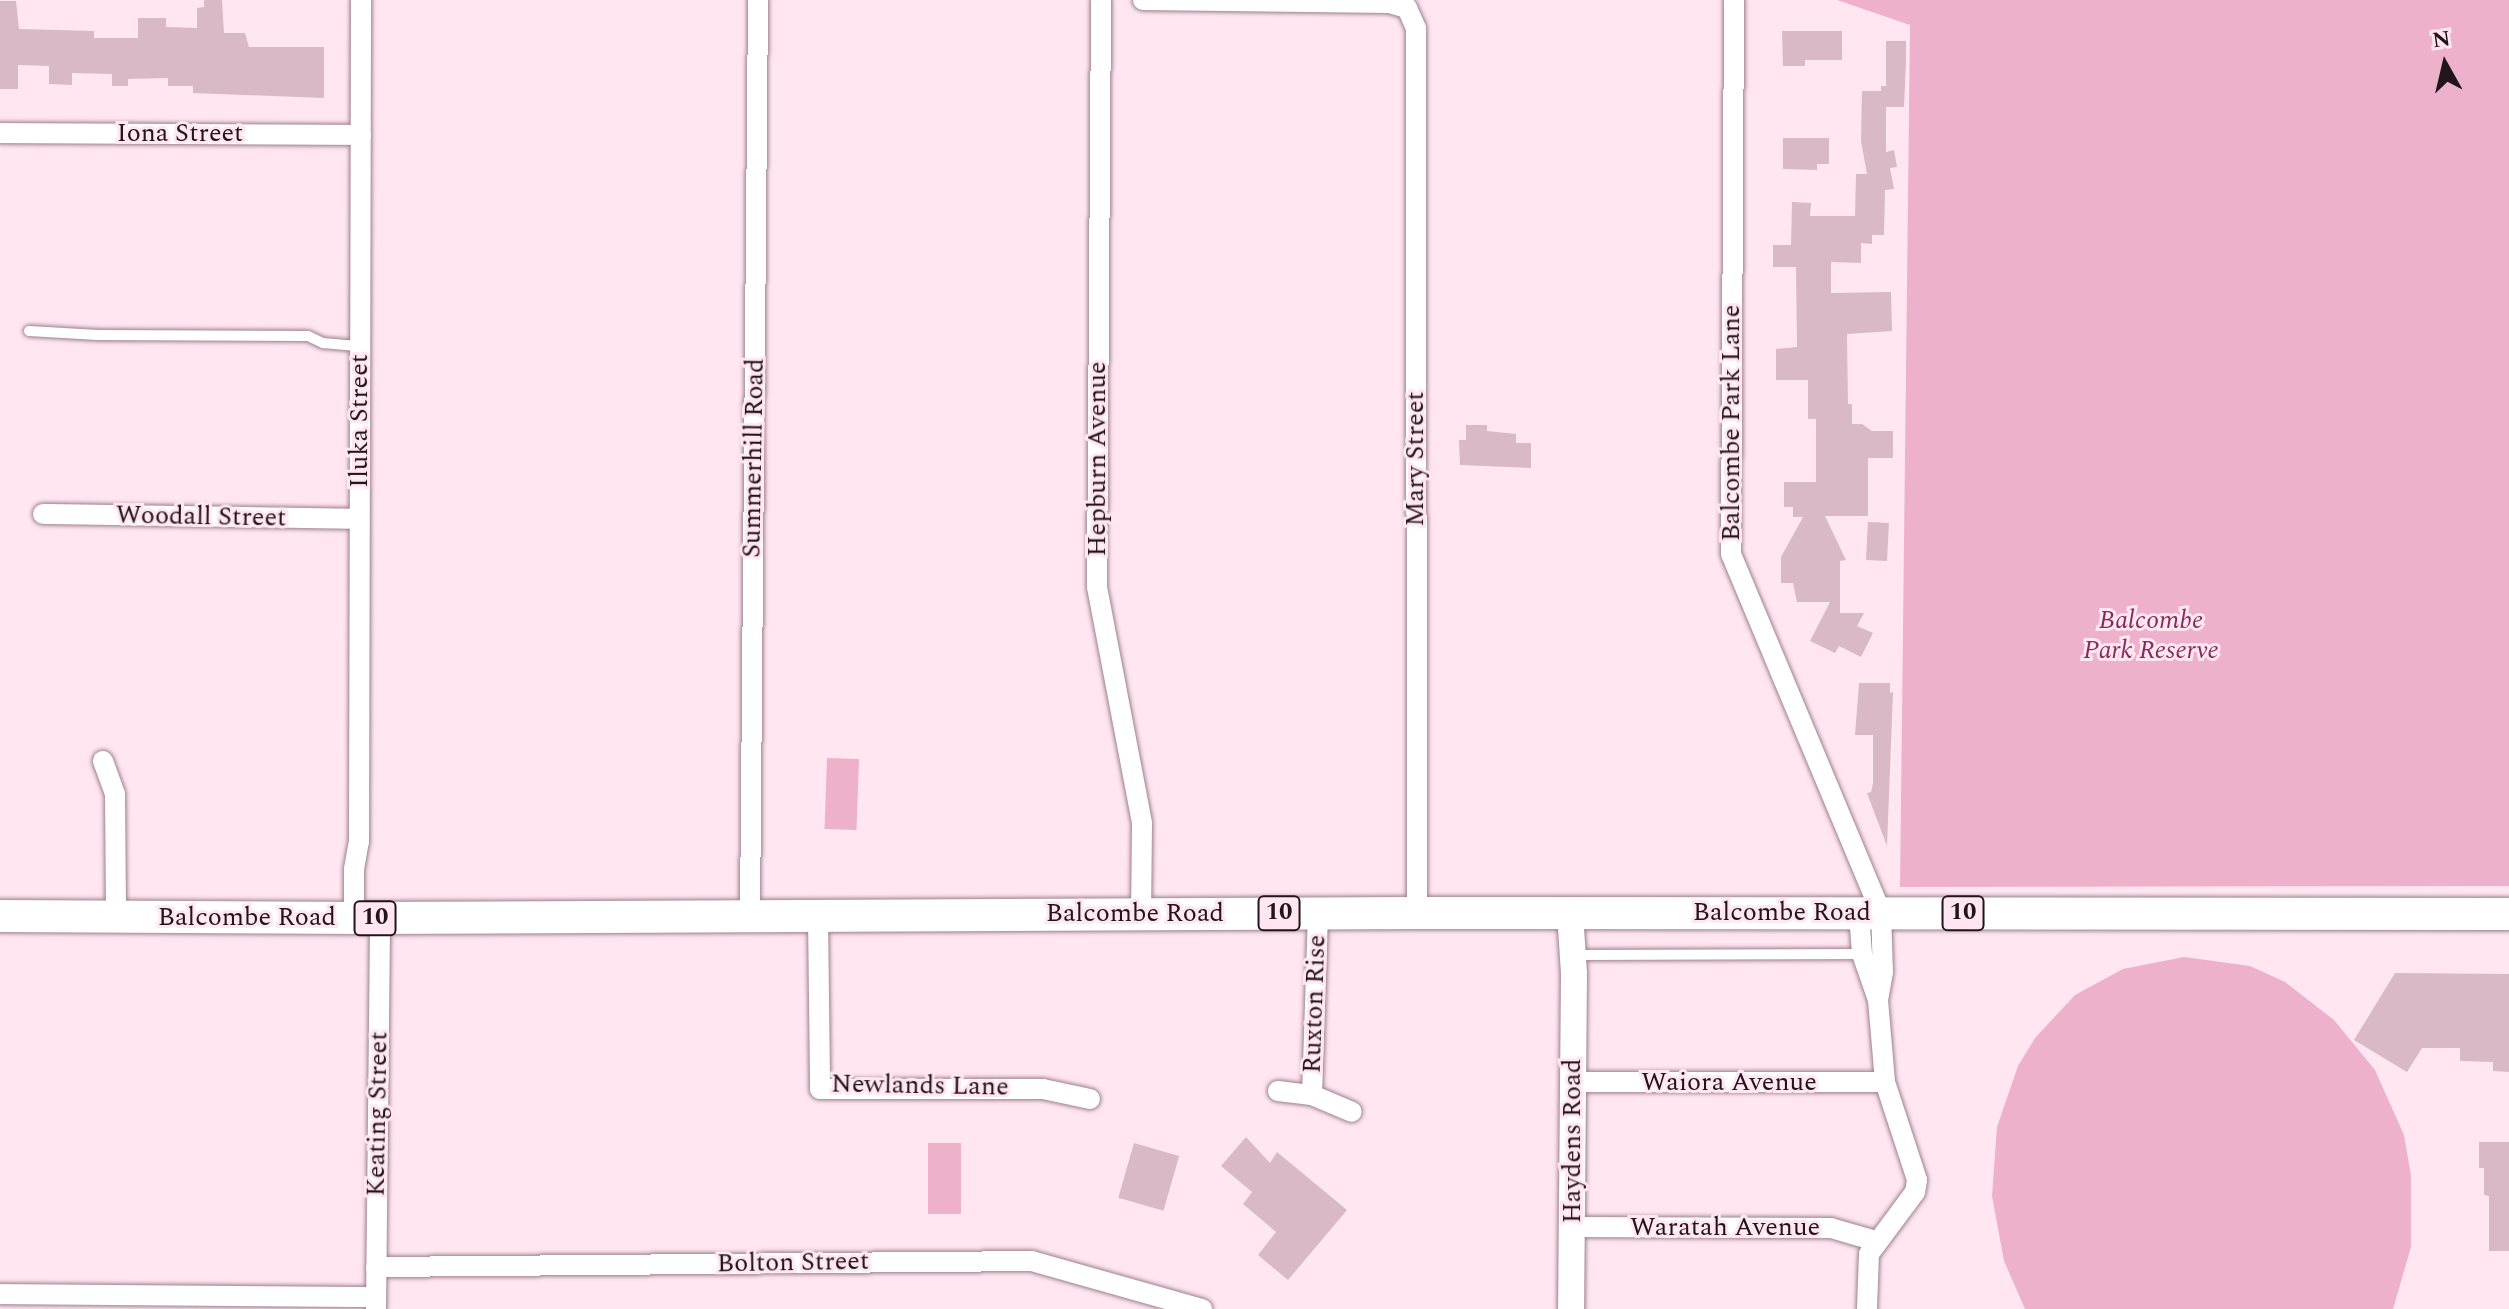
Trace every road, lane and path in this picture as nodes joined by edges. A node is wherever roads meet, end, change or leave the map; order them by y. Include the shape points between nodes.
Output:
1 (361, 0) edge
2 (758, 0) edge
3 (1101, 0) edge
4 (1143, 0) edge
5 (1734, 0) edge
6 (1411, 4) edge
7 (0, 133) edge
8 (361, 135) junction
9 (29, 331) dead end
10 (360, 346) junction
11 (43, 514) dead end
12 (359, 519) junction
13 (103, 761) dead end
14 (1318, 913) junction
15 (1417, 913) junction
16 (1578, 913) junction
17 (1870, 913) junction
18 (1141, 914) junction
19 (2509, 914) edge
20 (0, 916) edge
21 (750, 916) junction
22 (818, 916) junction
23 (116, 917) junction
24 (366, 918) junction
25 (1862, 954) junction
26 (1579, 964) junction
27 (1878, 1000) junction
28 (1573, 1082) junction
29 (1885, 1082) junction
30 (1278, 1091) dead end
31 (1312, 1095) junction
32 (1090, 1099) dead end
33 (1352, 1112) dead end
34 (1572, 1227) junction
35 (1876, 1241) junction
36 (376, 1267) junction
37 (0, 1294) edge
38 (376, 1303) edge
39 (1202, 1309) edge
40 (1571, 1309) edge
41 (1867, 1309) edge

1 - 8 street, Iluka Street
2 - 21 street, Summerhill Road
3 - 18 street, Hepburn Avenue via 1097,587 1142,824
4 - 6 street
5 - 17 street, Balcombe Park Lane via 1731,554
6 - 15 street, Mary Street via 1416,28
7 - 8 street, Iona Street
8 - 10 street, Iluka Street
9 - 10 lane via 308,336 323,343
10 - 12 street, Iluka Street
11 - 12 street, Woodall Street
12 - 24 street, Iluka Street via 359,842
13 - 23 street via 115,794
14 - 15 main road, Balcombe Road / 10
14 - 18 main road, Balcombe Road / 10
14 - 31 street, Ruxton Rise
15 - 16 main road, Balcombe Road / 10
16 - 17 main road, Balcombe Road / 10
16 - 26 street, Haydens Road
17 - 19 main road, Balcombe Road / 10
17 - 25 street
17 - 27 street via 1883,972
18 - 22 main road, Balcombe Road / 10
20 - 23 main road, Balcombe Road / 10
21 - 22 main road, Balcombe Road / 10
21 - 24 main road, Balcombe Road / 10
22 - 32 street, Newlands Lane via 820,1089 1043,1089
23 - 24 main road, Balcombe Road / 10
24 - 36 street, Keating Street
25 - 26 lane
25 - 27 street
26 - 28 street, Haydens Road
27 - 29 street
28 - 29 street, Waiora Avenue
28 - 34 street, Haydens Road
29 - 35 street via 1917,1180 1910,1199
30 - 31 street, Ruxton Rise
31 - 33 street, Ruxton Rise
34 - 35 street, Waratah Avenue via 1831,1228
34 - 40 street, Haydens Road
35 - 41 street via 1867,1265
36 - 38 street, Keating Street
36 - 39 street, Bolton Street via 1032,1261
37 - 38 street

